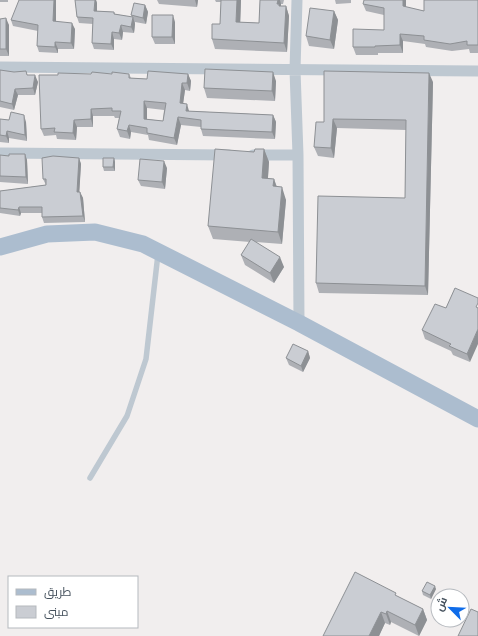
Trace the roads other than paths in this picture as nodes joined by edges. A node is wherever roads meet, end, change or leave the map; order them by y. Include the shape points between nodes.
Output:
1 (297, 0) edge
2 (0, 67) edge
3 (295, 70) junction
4 (478, 70) edge
5 (0, 153) edge
6 (298, 155) junction
7 (0, 246) edge
8 (158, 252) junction
9 (299, 323) junction
10 (478, 419) edge
11 (90, 478) dead end

1 - 3 street
2 - 3 street
3 - 4 street
3 - 6 street
5 - 6 street
6 - 9 street
7 - 8 main road via 47,234 95,232 143,244
8 - 9 main road
8 - 11 lane via 146,359 127,416
9 - 10 main road

